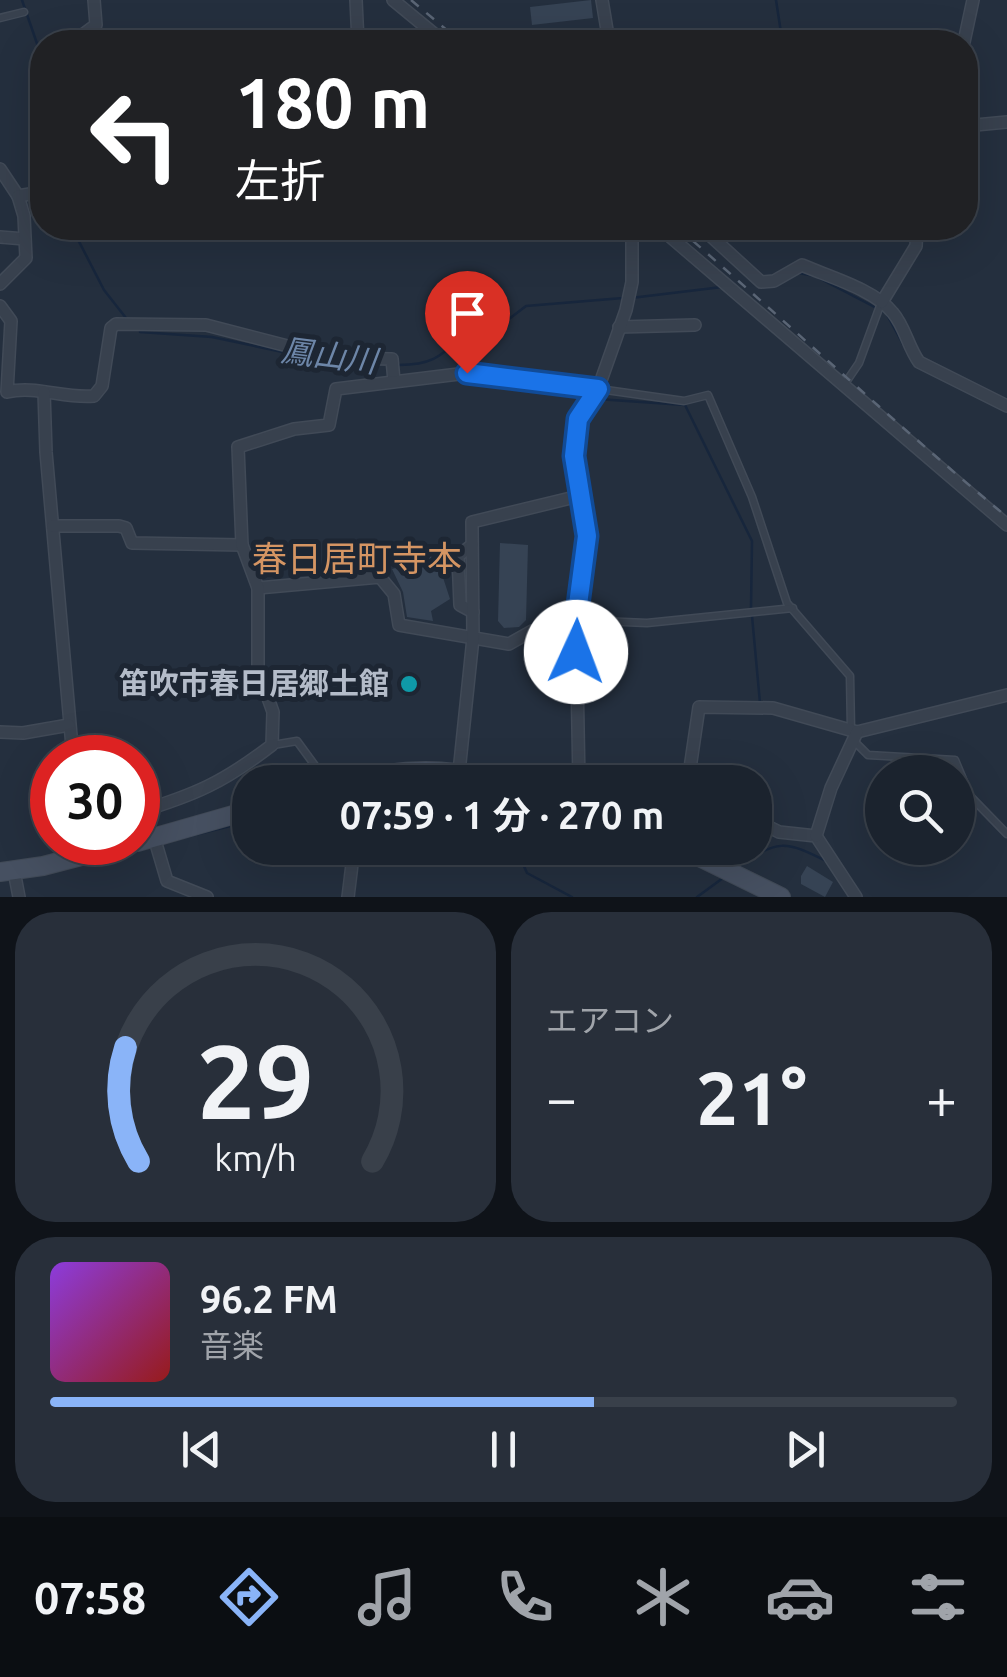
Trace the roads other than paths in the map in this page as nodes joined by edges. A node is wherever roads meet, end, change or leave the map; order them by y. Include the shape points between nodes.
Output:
1 (94, 0) edge
2 (356, 0) edge
3 (393, 0) edge
4 (602, 0) edge
5 (973, 0) edge
6 (24, 12) dead end
7 (0, 18) edge
8 (90, 30) edge
9 (357, 30) edge
10 (429, 30) edge
11 (607, 30) edge
12 (967, 30) edge
13 (1007, 122) edge
14 (978, 125) edge
15 (0, 169) edge
16 (30, 194) edge
17 (18, 196) junction
18 (0, 237) edge
19 (25, 239) junction
20 (632, 240) edge
21 (674, 240) edge
22 (715, 240) edge
23 (916, 240) edge
24 (0, 284) edge
25 (882, 302) junction
26 (0, 306) edge
27 (695, 325) dead end
28 (619, 327) junction
29 (393, 372) junction
30 (844, 385) junction
31 (598, 389) junction
32 (4, 392) edge
33 (44, 392) junction
34 (1007, 406) edge
35 (579, 496) junction
36 (1007, 525) edge
37 (53, 526) junction
38 (242, 546) junction
39 (258, 588) junction
40 (794, 608) junction
41 (576, 620) junction
42 (474, 638) junction
43 (1007, 694) edge
44 (69, 725) junction
45 (0, 732) edge
46 (854, 734) junction
47 (70, 735) edge
48 (272, 745) junction
49 (315, 765) edge
50 (460, 765) edge
51 (579, 765) edge
52 (690, 765) edge
53 (160, 805) edge
54 (232, 815) edge
55 (772, 828) edge
56 (1007, 834) edge
57 (160, 835) edge
58 (816, 836) junction
59 (158, 865) edge
60 (352, 865) edge
61 (716, 865) edge
62 (7, 871) edge
63 (18, 897) edge
64 (207, 897) edge
65 (348, 897) edge
66 (781, 897) edge
67 (856, 897) edge

1 - 8 street via 96,26
2 - 9 street
3 - 10 street
4 - 11 street
5 - 12 street
6 - 7 lane
13 - 14 street
15 - 17 street
16 - 17 street
17 - 19 street
18 - 19 street
19 - 24 street via 23,264
20 - 28 street via 632,282
21 - 30 street
22 - 25 street via 762,282 802,266
23 - 25 street
25 - 30 lane
25 - 34 street via 896,315 919,362
26 - 32 street via 11,320
27 - 28 street
28 - 31 street
29 - 31 street via 467,373
29 - 33 street via 206,325 116,324 94,396
29 - 38 street via 336,389 329,426 238,446
30 - 36 street
31 - 35 street via 578,419
31 - 40 lane via 684,401 708,395 752,496 780,589
32 - 33 street
33 - 37 street
35 - 41 street via 587,536
35 - 42 street via 472,522
37 - 38 street via 119,526 132,543
37 - 44 street
38 - 39 street
39 - 42 street via 380,576 394,594 400,625
39 - 48 street via 258,670 274,712
40 - 41 lane via 647,623
40 - 46 lane via 850,676
41 - 42 street via 509,644
41 - 51 street
42 - 50 street
43 - 46 street
44 - 45 street
44 - 47 street
46 - 52 street via 773,708 699,707
46 - 56 lane via 868,755 954,760 970,796
46 - 58 street
48 - 49 lane via 297,741
48 - 53 street via 228,778
54 - 57 main road
55 - 58 street
58 - 67 street
59 - 64 street via 168,881
60 - 65 street
61 - 66 main road
62 - 63 street

